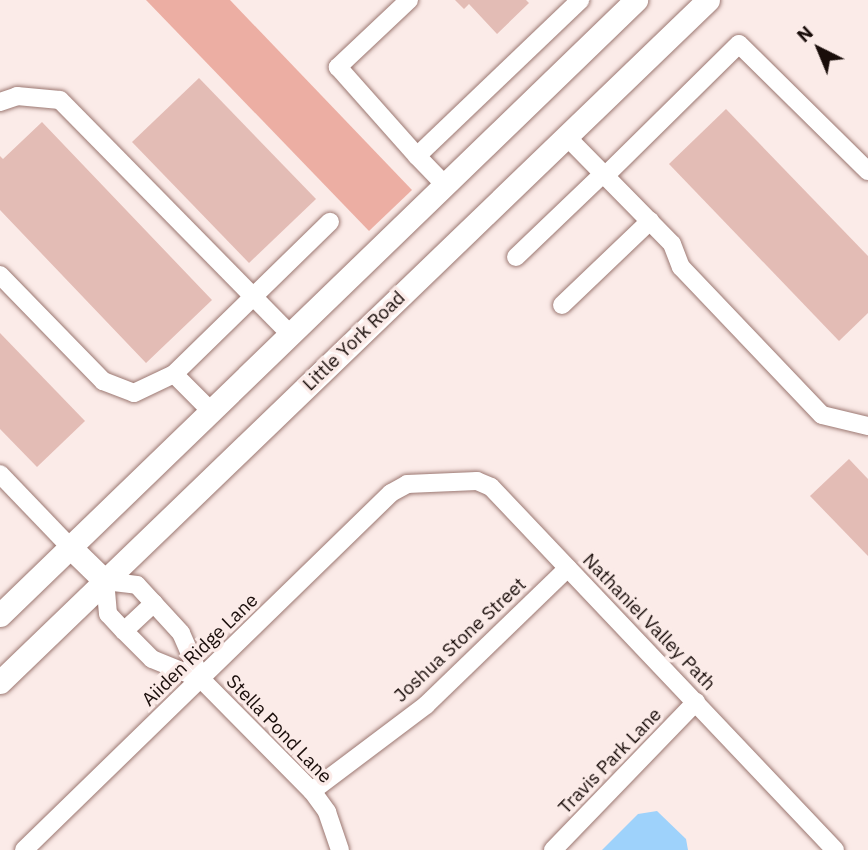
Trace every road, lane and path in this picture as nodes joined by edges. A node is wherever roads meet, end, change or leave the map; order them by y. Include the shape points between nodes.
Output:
1 (409, 0) edge
2 (580, 0) edge
3 (636, 0) edge
4 (708, 0) edge
5 (0, 102) edge
6 (566, 136) junction
7 (417, 156) junction
8 (868, 171) edge
9 (604, 175) junction
10 (445, 185) junction
11 (650, 221) junction
12 (330, 222) dead end
13 (516, 257) dead end
14 (0, 275) edge
15 (254, 297) junction
16 (562, 305) dead end
17 (290, 335) junction
18 (174, 374) junction
19 (211, 411) junction
20 (868, 426) edge
21 (0, 474) edge
22 (407, 484) joint
23 (70, 547) junction
24 (568, 568) junction
25 (105, 581) junction
26 (154, 603) junction
27 (0, 615) edge
28 (124, 631) junction
29 (201, 679) junction
30 (0, 682) edge
31 (696, 702) junction
32 (312, 791) junction
33 (24, 850) edge
34 (340, 850) edge
35 (553, 850) edge
36 (835, 850) edge

1 - 7 street via 338,67
2 - 7 street
3 - 10 main road
4 - 6 main road, Little York Road
5 - 15 street via 17,96 60,100
6 - 9 street
6 - 25 main road, Little York Road
7 - 10 street
8 - 9 street via 739,44
9 - 11 street
9 - 13 street
10 - 17 main road
11 - 16 street
11 - 20 street via 672,244 681,267 822,415
12 - 15 street
14 - 18 street via 103,381 134,393
15 - 17 street
15 - 18 street
17 - 19 main road
18 - 19 street
19 - 23 main road
21 - 23 street
22 - 24 street, Nathaniel Valley Path via 477,481 491,487
22 - 29 street, Aiiden Ridge Lane via 391,493
23 - 25 main road
23 - 27 main road
24 - 31 street, Nathaniel Valley Path
24 - 32 street, Joshua Stone Street via 426,705
25 - 26 street, Stella Pond Lane via 136,584
25 - 28 street, Stella Pond Lane via 108,614
25 - 30 main road, Little York Road
26 - 28 street
26 - 29 street, Stella Pond Lane via 181,633
28 - 29 street, Stella Pond Lane via 152,659
29 - 32 street, Stella Pond Lane
29 - 33 street, Aiiden Ridge Lane
31 - 35 street, Travis Park Lane
31 - 36 street, Nathaniel Valley Path
32 - 34 street, Stella Pond Lane via 327,812

